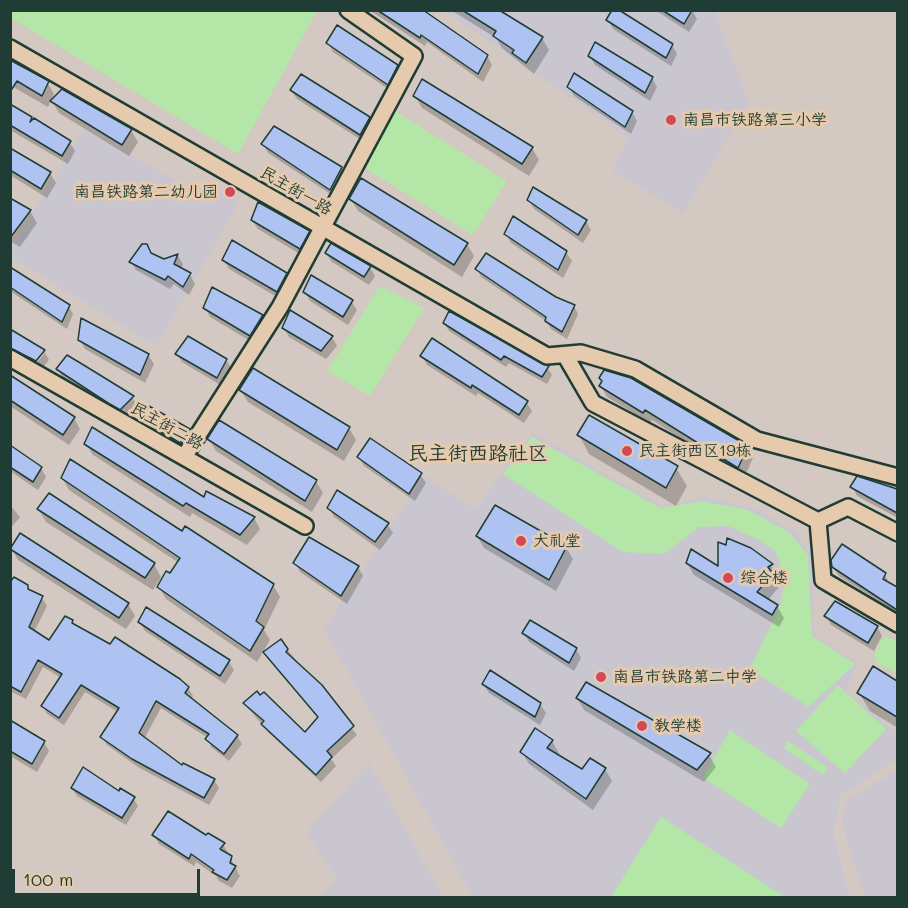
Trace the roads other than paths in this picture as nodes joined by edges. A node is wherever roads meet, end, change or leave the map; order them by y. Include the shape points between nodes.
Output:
1 (348, 10) edge
2 (10, 48) edge
3 (324, 228) junction
4 (565, 355) junction
5 (10, 358) edge
6 (184, 457) junction
7 (897, 477) edge
8 (818, 521) junction
9 (305, 526) dead end
10 (897, 533) edge
11 (897, 624) edge

1 - 3 street via 414,56
2 - 3 street, 民主街一路
3 - 4 street, 民主街一路 via 547,357
3 - 6 street via 280,307
4 - 7 street, 民主街一路 via 581,353 635,369 757,440
4 - 8 street via 593,403
5 - 6 street, 民主街二路
6 - 9 street, 民主街二路
8 - 10 street via 848,507
8 - 11 street via 823,580

